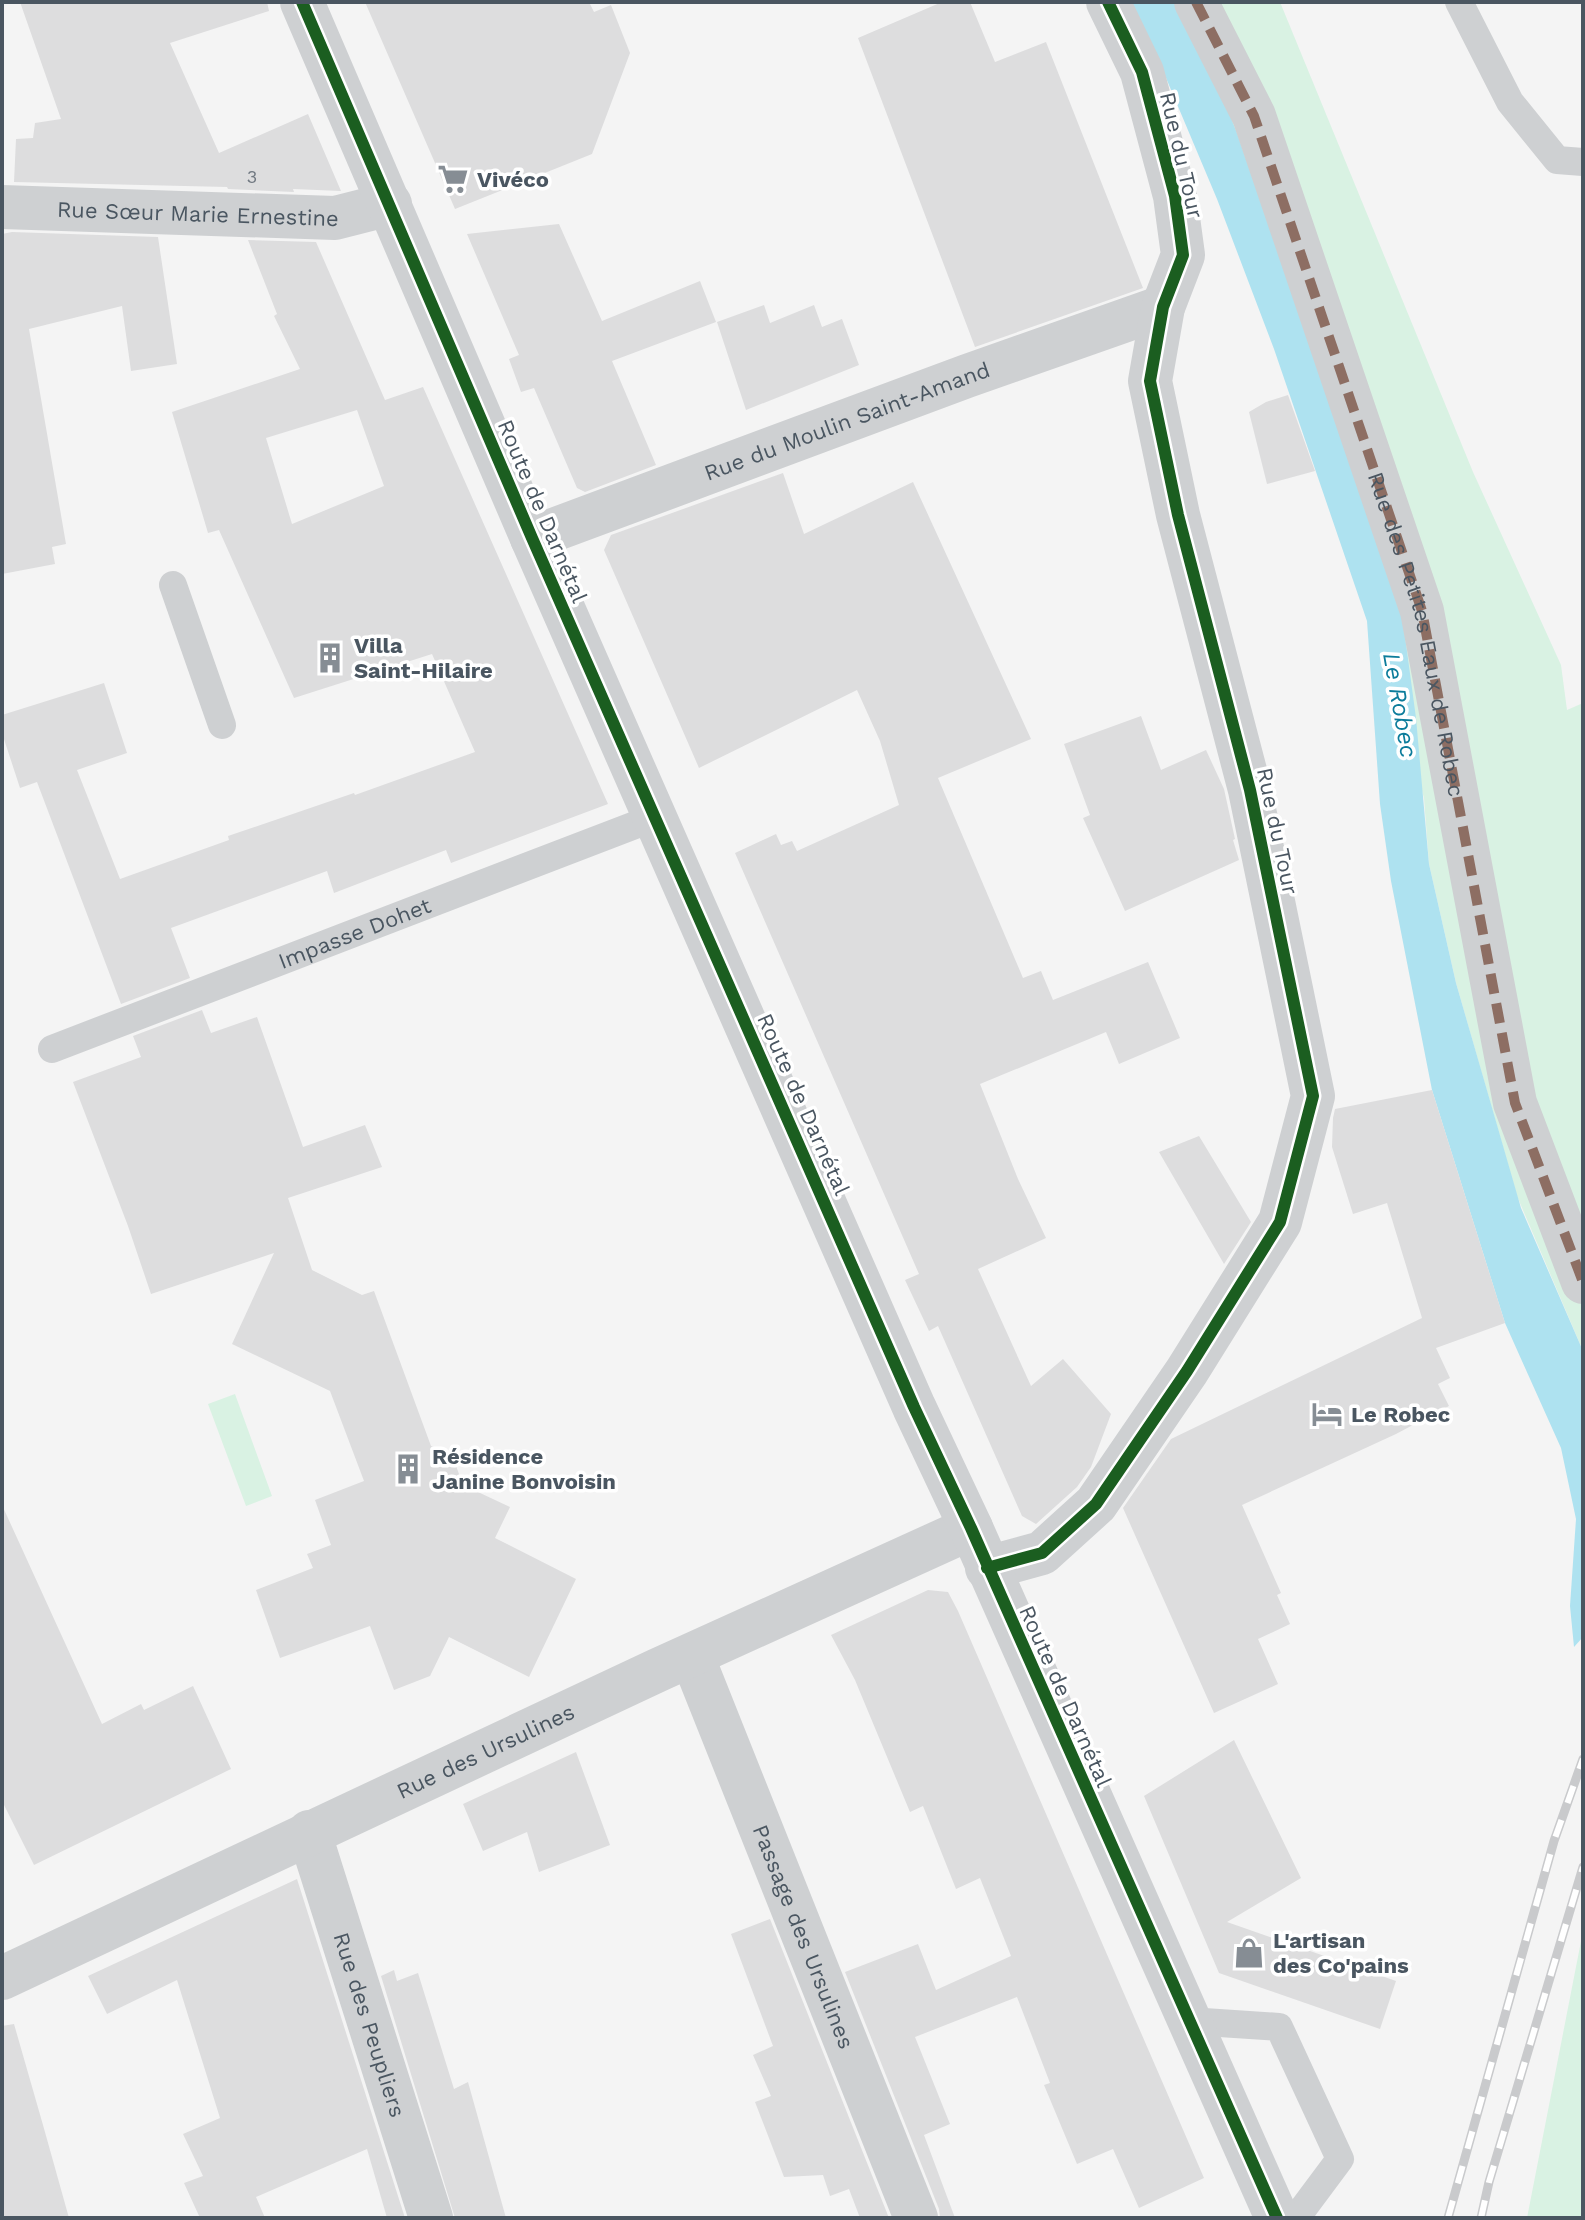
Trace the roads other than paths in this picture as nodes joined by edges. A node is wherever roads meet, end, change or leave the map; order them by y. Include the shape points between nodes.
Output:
1 (302, 2) edge
2 (1108, 2) edge
3 (1196, 2) edge
4 (1459, 2) edge
5 (1583, 162) edge
6 (390, 204) junction
7 (2, 207) edge
8 (1163, 307) junction
9 (532, 538) junction
10 (173, 585) dead end
11 (222, 725) dead end
12 (656, 817) junction
13 (52, 1049) dead end
14 (1583, 1282) edge
15 (971, 1528) junction
16 (987, 1568) junction
17 (692, 1656) junction
18 (309, 1832) junction
19 (2, 1978) edge
20 (1189, 2021) junction
21 (1276, 2216) edge
22 (431, 2218) edge
23 (916, 2218) edge

1 - 6 street, Route de Darnétal
2 - 8 street, Rue du Tour via 1142,72 1175,196 1183,255
3 - 14 street, Rue des Petites Eaux de Robec via 1254,116 1422,611 1515,1103
4 - 5 lane via 1510,102 1557,160
6 - 7 street, Rue Sœur Marie Ernestine via 335,218
6 - 9 street, Route de Darnétal
8 - 9 street, Rue du Moulin Saint-Amand
8 - 16 street, Rue du Tour via 1150,381 1178,515 1250,790 1313,1096 1280,1222 1096,1504 1042,1553
9 - 12 street, Route de Darnétal
10 - 11 lane
12 - 13 lane, Impasse Dohet
12 - 15 street, Route de Darnétal
15 - 16 street, Route de Darnétal
15 - 17 street, Rue des Ursulines
16 - 20 street, Route de Darnétal
17 - 18 street, Rue des Ursulines
17 - 23 street, Passage des Ursulines
18 - 19 street, Rue des Ursulines
18 - 22 street, Rue des Peupliers
20 - 21 street, Route de Darnétal
20 - 21 lane via 1279,2027 1340,2159

